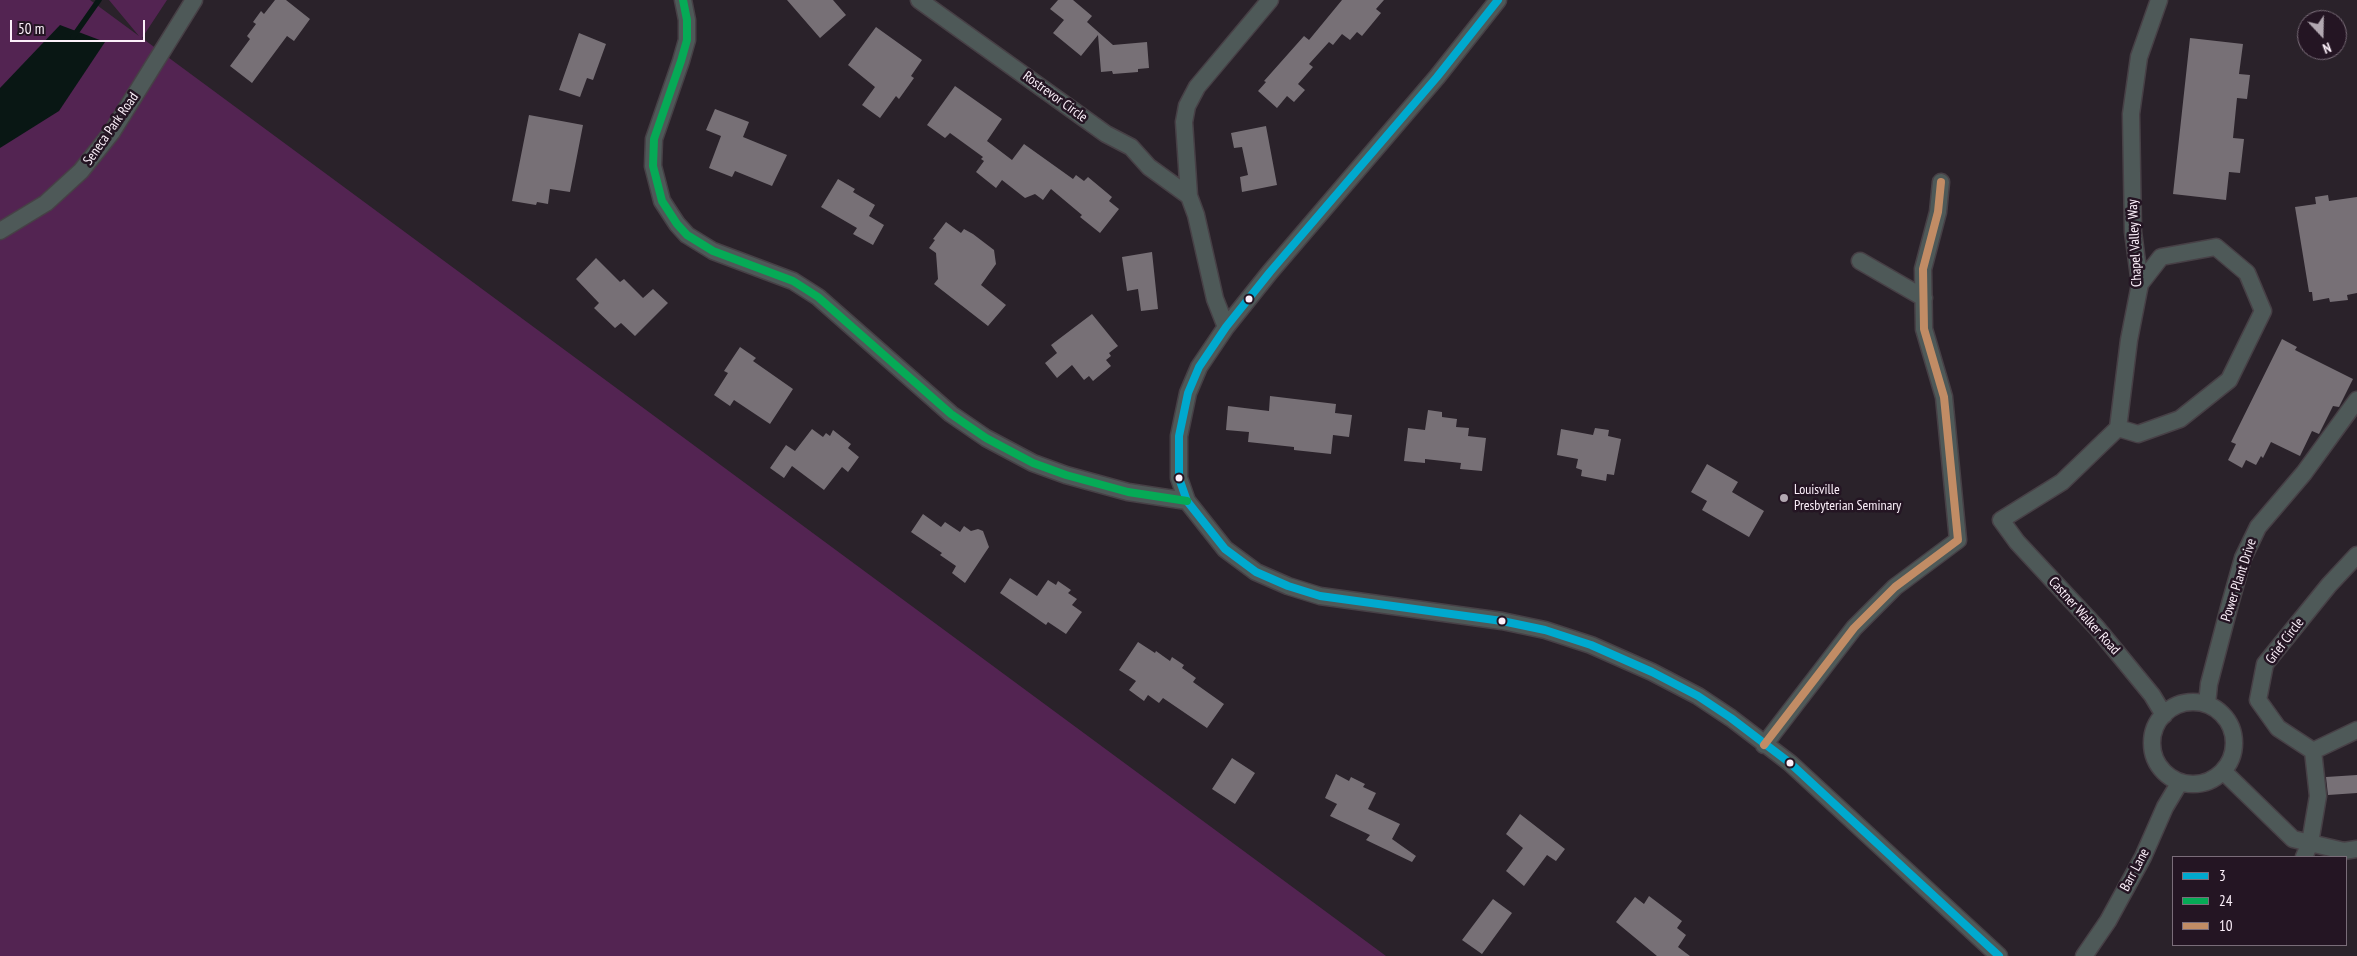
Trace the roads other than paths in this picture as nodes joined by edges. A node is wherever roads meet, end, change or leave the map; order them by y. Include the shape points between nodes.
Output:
1 (194, 0) edge
2 (683, 0) edge
3 (919, 0) edge
4 (1270, 0) edge
5 (1498, 0) edge
6 (2159, 0) edge
7 (1941, 182) dead end
8 (1189, 196) junction
9 (0, 231) edge
10 (1860, 261) dead end
11 (2140, 284) junction
12 (1924, 298) junction
13 (1226, 327) junction
14 (2357, 400) edge
15 (2118, 428) junction
16 (1187, 501) junction
17 (2357, 555) edge
18 (2207, 704) junction
19 (2164, 715) junction
20 (2357, 730) edge
21 (1764, 745) junction
22 (2313, 751) junction
23 (2223, 771) junction
24 (2180, 782) junction
25 (2357, 849) edge
26 (2307, 850) edge
27 (1999, 956) edge
28 (2084, 956) edge

1 - 9 street, Seneca Park Road via 112,132 81,171 46,203
2 - 16 street via 686,40 682,61 654,139 653,166 665,207 687,235 714,251 793,281 818,297 951,414 986,438 1033,463 1066,475 1128,492
3 - 8 street, Rostrevor Circle via 1106,134 1132,147 1149,167
4 - 8 street via 1190,97 1184,122
5 - 13 street
6 - 11 street, Chapel Valley Way via 2139,57 2132,114 2133,232
7 - 12 street via 1938,212 1923,269
8 - 13 street via 1215,299
10 - 12 street
11 - 15 street, Chapel Valley Way
11 - 15 street via 2161,257 2216,247 2247,273 2263,312 2229,380 2180,419 2138,434
12 - 21 street via 1924,329 1944,398 1958,540 1895,587 1854,628
13 - 16 street via 1199,367 1180,425 1178,478
14 - 18 street, Power Plant Drive via 2304,473 2258,527 2244,558 2228,612 2209,684
15 - 19 street, Castner Walker Road via 2062,482 2001,520 2017,542 2098,628 2152,695
16 - 21 street via 1225,549 1269,579 1320,596 1502,621 1545,630 1591,645 1698,696
17 - 22 street, Grief Circle via 2265,664 2258,700 2278,728
18 - 19 street via 2184,703
18 - 23 street via 2222,714 2232,728 2234,751
19 - 24 street via 2153,735 2154,753 2161,768
20 - 22 street
21 - 27 street via 1790,763
22 - 26 street via 2318,796
23 - 24 street via 2203,783
23 - 26 street
24 - 28 street, Barr Lane via 2139,865
25 - 26 street

